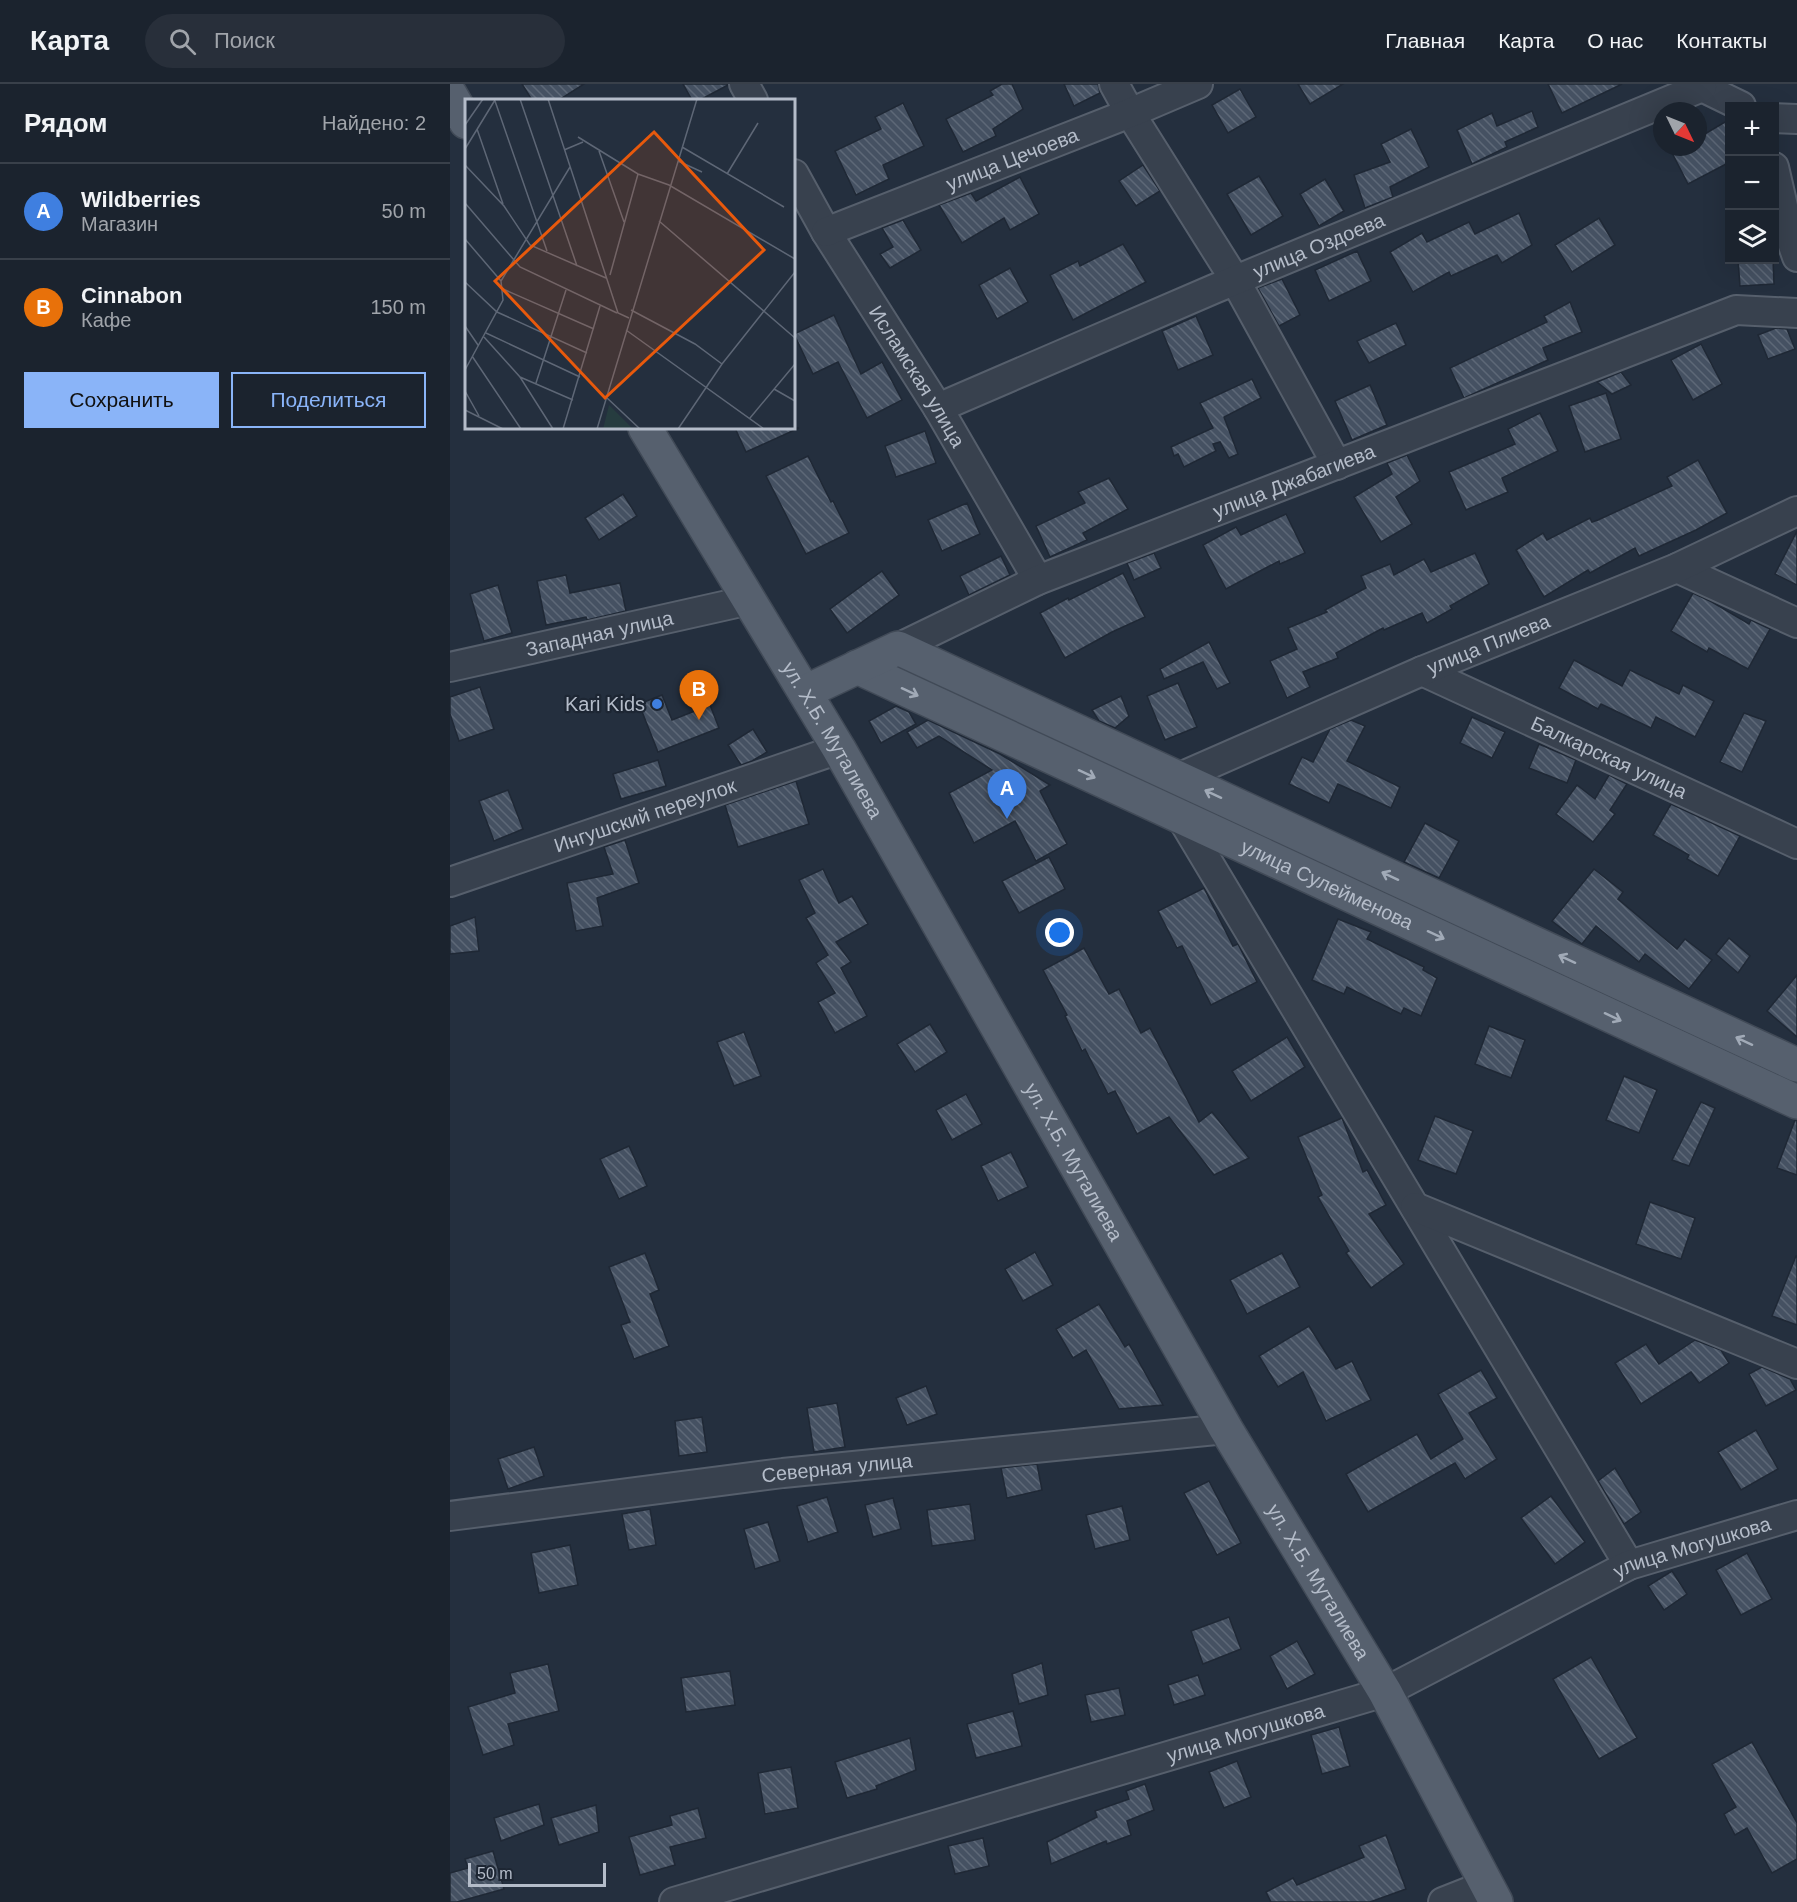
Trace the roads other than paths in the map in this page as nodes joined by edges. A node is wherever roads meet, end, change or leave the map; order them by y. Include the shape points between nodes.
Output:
1 (744, 84) edge
2 (1114, 84) edge
3 (1198, 84) edge
4 (1701, 86) edge
5 (752, 99) edge
6 (1733, 102) edge
7 (1130, 113) junction
8 (1779, 118) edge
9 (1797, 119) edge
10 (795, 176) edge
11 (1779, 189) edge
12 (826, 232) junction
13 (1797, 257) edge
14 (1234, 280) junction
15 (1797, 313) edge
16 (938, 408) junction
17 (646, 429) edge
18 (1337, 465) junction
19 (1797, 511) edge
20 (1677, 568) junction
21 (1038, 580) junction
22 (750, 600) junction
23 (1797, 623) edge
24 (898, 648) junction
25 (450, 667) edge
26 (857, 668) junction
27 (1422, 670) junction
28 (805, 692) junction
29 (839, 749) junction
30 (1178, 778) junction
31 (1181, 817) junction
32 (1797, 844) edge
33 (450, 882) edge
34 (1797, 1065) edge
35 (1797, 1102) edge
36 (1414, 1207) junction
37 (1797, 1364) edge
38 (1226, 1430) junction
39 (1797, 1515) edge
40 (450, 1516) edge
41 (1629, 1565) junction
42 (1385, 1692) junction
43 (1491, 1893) edge
44 (674, 1902) edge
45 (1443, 1902) edge

1 - 5 street
2 - 7 street
3 - 7 street, улица Цечоева
4 - 6 street
4 - 14 street, улица Оздоева
7 - 12 street, улица Цечоева
7 - 14 street
8 - 9 street
10 - 12 street, Исламская улица
11 - 13 street
12 - 16 street, Исламская улица
14 - 16 street, улица Оздоева
14 - 18 street
15 - 18 street, улица Джабагиева via 1736,310
16 - 21 street, Исламская улица
17 - 22 main road, ул. Х.Б. Муталиева
18 - 21 street, улица Джабагиева
19 - 20 street, улица Плиева
20 - 23 street
20 - 27 street, улица Плиева
21 - 24 street, улица Джабагиева
22 - 25 street, Западная улица
22 - 28 main road, ул. Х.Б. Муталиева
24 - 26 main road, улица Джабагиева
24 - 30 main road, улица Сулейменова
26 - 28 main road, улица Джабагиева
26 -> 31 main road, улица Сулейменова
27 - 30 street, улица Плиева
27 - 32 street, Балкарская улица
28 - 29 main road, ул. Х.Б. Муталиева
29 - 33 street, Ингушский переулок
29 - 38 main road, ул. Х.Б. Муталиева
34 -> 30 main road, улица Сулейменова
31 -> 35 main road, улица Сулейменова
31 - 36 street
36 - 37 street
36 - 41 street
38 - 40 street, Северная улица via 783,1473
38 - 42 main road, ул. Х.Б. Муталиева
39 - 41 street, улица Могушкова
41 - 42 street, улица Могушкова
42 - 43 main road, ул. Х.Б. Муталиева
42 - 44 street, улица Могушкова
43 - 45 street

